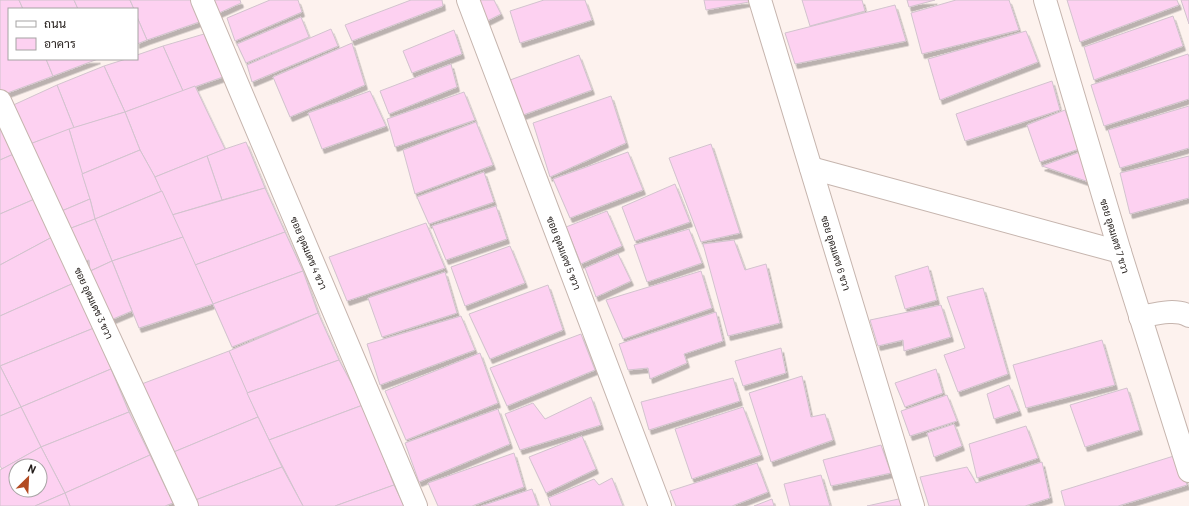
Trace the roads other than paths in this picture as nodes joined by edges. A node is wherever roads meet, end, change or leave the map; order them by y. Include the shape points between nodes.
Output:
1 (202, 0) edge
2 (468, 0) edge
3 (760, 0) edge
4 (1045, 0) edge
5 (0, 101) edge
6 (811, 168) junction
7 (1120, 252) junction
8 (1189, 316) edge
9 (1140, 317) junction
10 (1189, 471) edge
11 (187, 506) edge
12 (416, 506) edge
13 (660, 506) edge
14 (913, 506) edge

1 - 12 street, ซอย อุดมเดช 4 ขวา
2 - 13 street, ซอย อุดมเดช 5 ขวา
3 - 6 street, ซอย อุดมเดช 6 ขวา
4 - 7 street, ซอย อุดมเดช 7 ขวา
5 - 11 street, ซอย อุดมเดช 3 ขวา
6 - 7 street
6 - 14 street, ซอย อุดมเดช 6 ขวา
7 - 9 street, ซอย อุดมเดช 7 ขวา
8 - 9 street via 1164,311
9 - 10 street, ซอย อุดมเดช 7 ขวา

